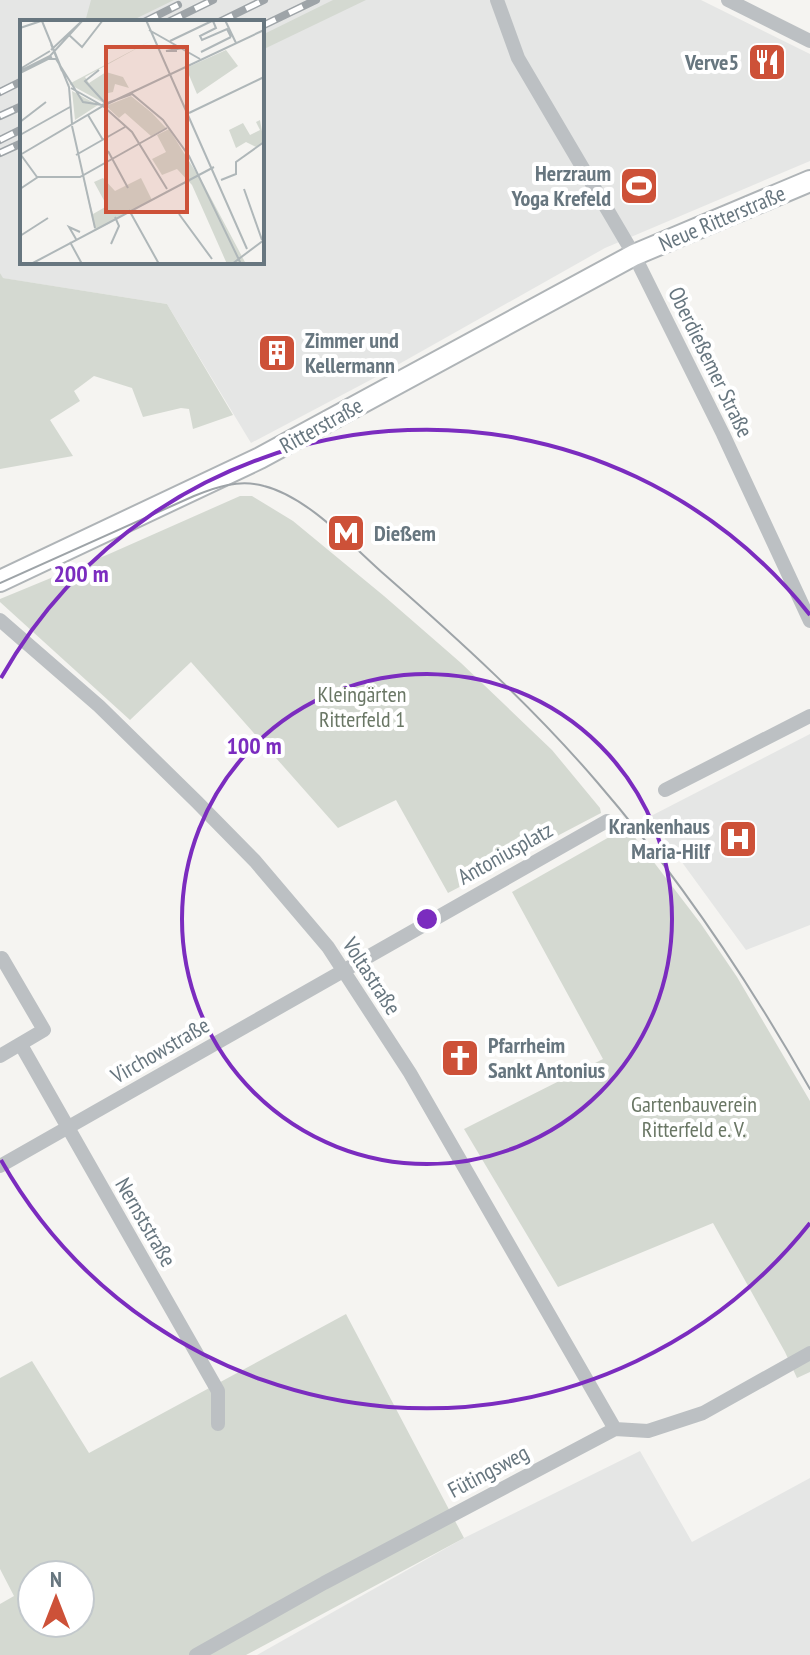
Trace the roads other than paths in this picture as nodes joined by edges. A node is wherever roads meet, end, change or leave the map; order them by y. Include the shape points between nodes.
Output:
1 (497, 0) edge
2 (728, 0) edge
3 (810, 41) edge
4 (810, 181) edge
5 (634, 255) junction
6 (0, 581) edge
7 (0, 620) edge
8 (810, 621) edge
9 (810, 716) edge
10 (665, 790) dead end
11 (607, 821) dead end
12 (4, 955) edge
13 (342, 971) junction
14 (21, 1045) junction
15 (0, 1056) edge
16 (68, 1129) junction
17 (0, 1166) edge
18 (810, 1353) edge
19 (218, 1424) dead end
20 (615, 1429) junction
21 (196, 1655) edge

1 - 5 street, Oberdießemer Straße via 518,58
2 - 3 street
4 - 5 main road, Neue Ritterstraße
5 - 6 main road, Ritterstraße via 260,458
5 - 8 street, Oberdießemer Straße
7 - 13 street, Voltastraße via 99,706 255,861
9 - 10 street
11 - 13 street, Antoniusplatz
12 - 14 street via 44,1030
13 - 16 street, Virchowstraße
13 - 20 street, Voltastraße via 410,1073
14 - 15 street
14 - 16 street, Nernststraße
16 - 17 street, Virchowstraße
16 - 19 street, Nernststraße via 218,1391
18 - 20 street, Fütingsweg via 703,1413 648,1431
20 - 21 street, Fütingsweg

